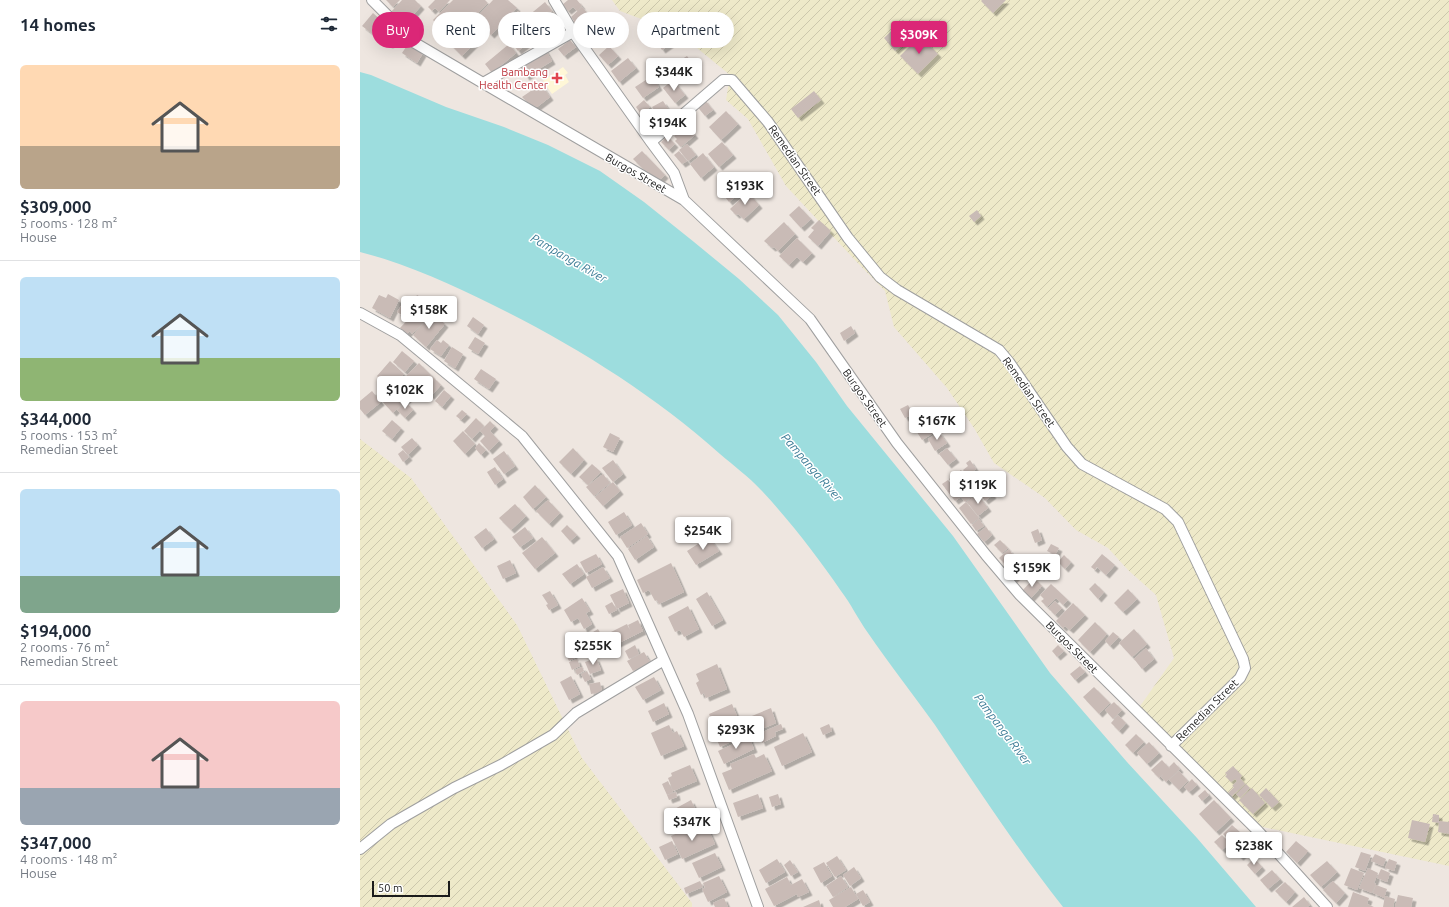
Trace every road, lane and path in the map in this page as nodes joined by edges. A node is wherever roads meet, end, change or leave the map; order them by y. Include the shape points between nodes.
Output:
1 (372, 0) edge
2 (554, 0) edge
3 (573, 32) joint
4 (584, 48) edge
5 (483, 83) junction
6 (651, 142) junction
7 (684, 200) junction
8 (360, 313) edge
9 (664, 660) junction
10 (1171, 746) junction
11 (360, 849) edge
12 (758, 907) edge
13 (1328, 907) edge

1 - 5 street, Burgos Street via 415,43
2 - 3 street
3 - 5 street
4 - 6 street
5 - 7 street, Burgos Street
6 - 7 street via 674,173
6 - 10 street, Remedian Street via 723,80 732,80 768,122 848,238 880,277 897,290 999,350 1077,460 1165,509 1178,522 1243,658 1245,668 1240,678
7 - 10 street, Burgos Street via 810,319 897,443 1005,578
8 - 9 street via 400,335 522,436 618,556
9 - 11 street via 576,713 553,735 390,824
9 - 12 street via 688,714
10 - 13 street, Burgos Street via 1274,848

